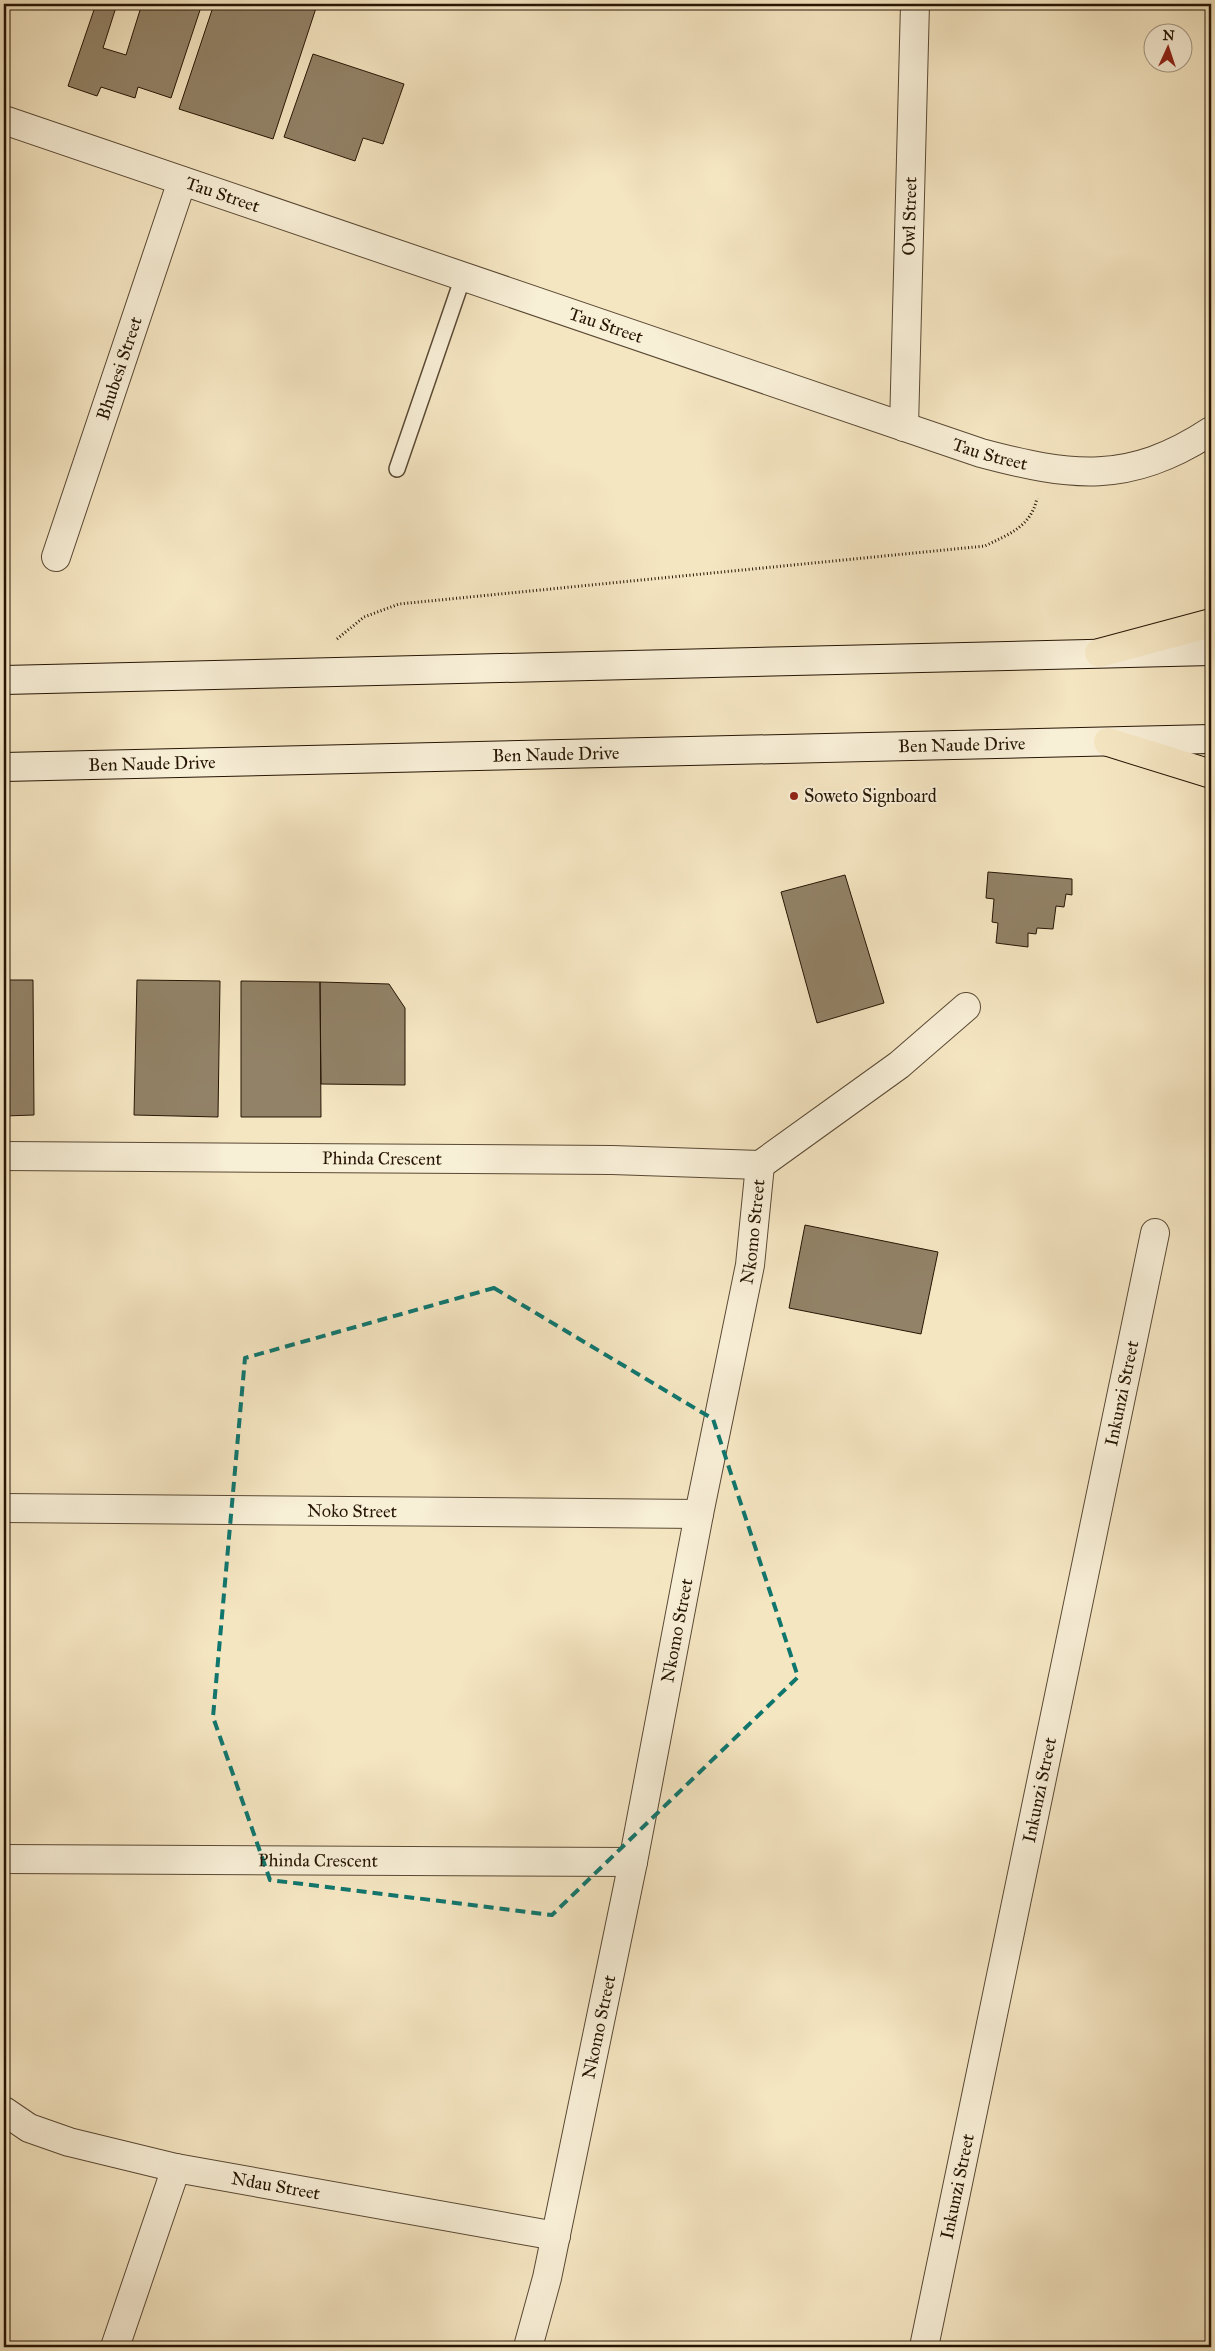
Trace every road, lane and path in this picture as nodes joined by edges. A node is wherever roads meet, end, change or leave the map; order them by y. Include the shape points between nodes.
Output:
1 (915, 4) edge
2 (4, 120) edge
3 (182, 181) junction
4 (464, 277) junction
5 (904, 427) junction
6 (1211, 431) edge
7 (1042, 468) junction
8 (397, 469) dead end
9 (56, 557) dead end
10 (1211, 623) edge
11 (1211, 651) edge
12 (1099, 653) junction
13 (332, 672) junction
14 (4, 680) edge
15 (1211, 739) edge
16 (1108, 742) junction
17 (4, 767) edge
18 (1211, 774) edge
19 (966, 1006) dead end
20 (4, 1156) edge
21 (760, 1165) junction
22 (1155, 1233) dead end
23 (4, 1508) edge
24 (699, 1514) junction
25 (4, 1859) edge
26 (633, 1862) junction
27 (4, 2111) edge
28 (176, 2168) junction
29 (556, 2236) junction
30 (115, 2347) edge
31 (528, 2347) edge
32 (924, 2347) edge

1 - 5 street, Owl Street
2 - 3 street, Tau Street
3 - 4 street, Tau Street
3 - 9 street, Bhubesi Street
4 - 5 street, Tau Street
4 - 8 lane
5 - 7 street, Tau Street via 980,453
6 - 7 street, Tau Street via 1186,448 1152,463 1110,471 1069,472
7 - 13 path via 1036,504 1021,529 985,546 399,604 364,617 339,636 333,646
10 - 12 highway
11 - 12 street
12 - 13 street
13 - 14 street
15 - 16 street, Ben Naude Drive
16 - 17 street, Ben Naude Drive
16 - 18 highway
19 - 21 street, Nkomo Street via 899,1065
20 - 21 street, Phinda Crescent via 612,1160
21 - 24 street, Nkomo Street via 750,1265
22 - 32 street, Inkunzi Street
23 - 24 street, Noko Street
24 - 26 street, Nkomo Street
25 - 26 street, Phinda Crescent
26 - 29 street, Nkomo Street
27 - 28 street, Ndau Street via 29,2128 69,2142
28 - 29 street, Ndau Street
28 - 30 street
29 - 31 street, Nkomo Street

